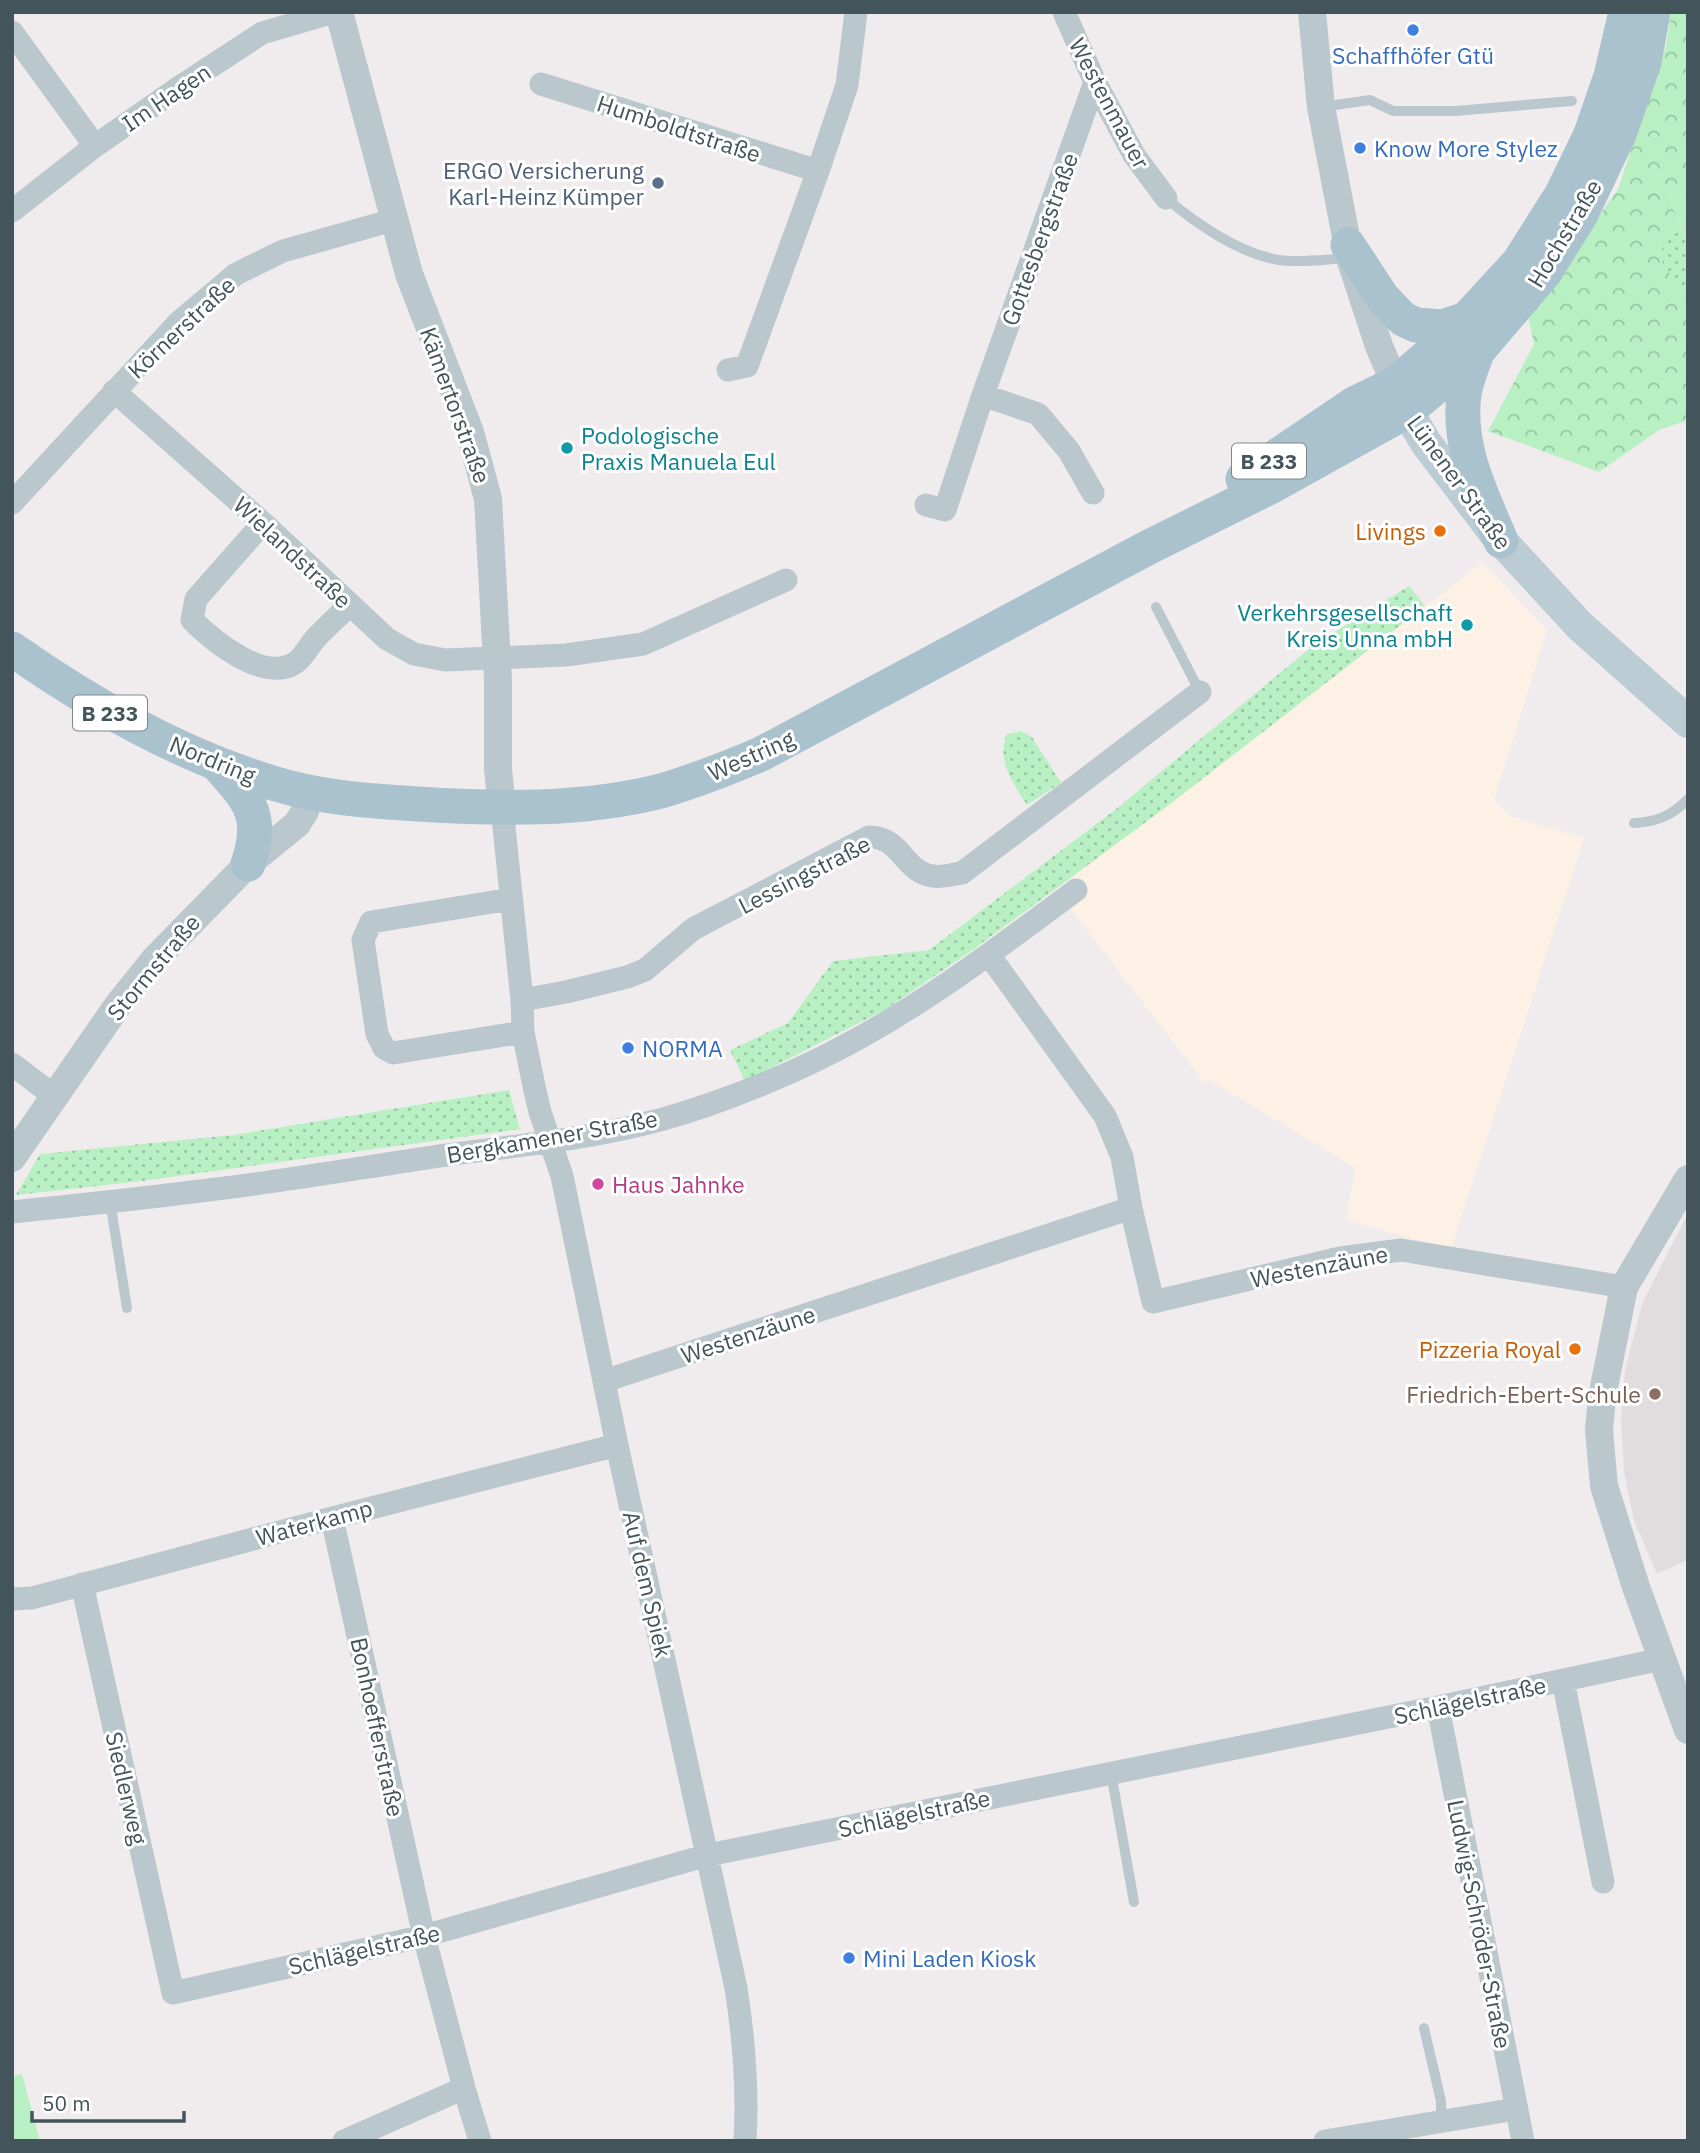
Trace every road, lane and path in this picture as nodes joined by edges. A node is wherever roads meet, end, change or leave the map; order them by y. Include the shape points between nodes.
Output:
1 (337, 12) edge
2 (856, 12) edge
3 (1064, 12) edge
4 (1312, 12) edge
5 (1626, 12) edge
6 (1653, 12) edge
7 (12, 32) edge
8 (1095, 82) junction
9 (541, 84) dead end
10 (1572, 101) dead end
11 (1321, 107) junction
12 (95, 146) junction
13 (818, 172) junction
14 (1166, 198) joint
15 (12, 211) edge
16 (393, 219) junction
17 (1349, 251) junction
18 (1467, 319) junction
19 (1477, 352) junction
20 (728, 370) dead end
21 (114, 391) junction
22 (983, 395) junction
23 (1401, 398) junction
24 (1093, 493) dead end
25 (12, 503) edge
26 (926, 505) dead end
27 (263, 523) junction
28 (1501, 541) junction
29 (786, 580) dead end
30 (350, 604) junction
31 (1156, 607) dead end
32 (12, 649) edge
33 (496, 657) junction
34 (1200, 692) joint
35 (1688, 722) edge
36 (216, 763) junction
37 (310, 793) junction
38 (1688, 799) edge
39 (502, 808) junction
40 (1634, 823) dead end
41 (248, 864) junction
42 (1076, 890) dead end
43 (511, 899) junction
44 (989, 955) junction
45 (522, 1000) junction
46 (523, 1032) junction
47 (12, 1065) edge
48 (54, 1096) junction
49 (551, 1142) junction
50 (12, 1158) edge
51 (1688, 1179) edge
52 (110, 1201) junction
53 (1131, 1208) junction
54 (12, 1212) edge
55 (1624, 1287) junction
56 (127, 1308) dead end
57 (604, 1381) junction
58 (617, 1445) junction
59 (332, 1518) junction
60 (82, 1584) junction
61 (12, 1599) edge
62 (1662, 1658) junction
63 (1563, 1680) junction
64 (1438, 1707) junction
65 (1688, 1730) edge
66 (1111, 1773) junction
67 (708, 1856) junction
68 (1603, 1882) dead end
69 (1134, 1902) dead end
70 (424, 1936) junction
71 (173, 1993) joint
72 (1424, 2028) dead end
73 (464, 2088) junction
74 (1516, 2109) junction
75 (1441, 2121) junction
76 (344, 2141) edge
77 (480, 2141) edge
78 (745, 2141) edge
79 (1325, 2141) edge
80 (1523, 2141) edge

1 - 12 street, Im Hagen via 262,33
1 - 16 street, Kämertorstraße
2 - 13 street via 847,85
3 - 8 street, Westenmauer
4 - 11 street, Lünener Straße
5 - 18 main road, Hochstraße / B 233 via 1591,134 1562,194 1519,262
6 - 19 main road, Hochstraße / B 233 via 1644,62 1619,134 1581,214 1545,272
7 - 12 street
8 - 14 street, Westenmauer via 1134,155
8 - 22 street, Gottesbergstraße
9 - 13 street, Humboldtstraße
10 - 11 lane via 1455,111 1393,111 1370,100
11 - 17 street, Lünener Straße
12 - 15 street, Im Hagen
13 - 20 street via 747,366
14 - 17 lane, Westenmauer via 1196,224 1275,259 1297,261
16 - 21 street, Körnerstraße via 283,251 236,274 178,323
16 - 33 street, Kämertorstraße via 417,297 481,466 488,499
17 - 18 main road via 1403,319 1442,327
17 - 23 street, Lünener Straße
18 - 23 main road, Hochstraße / B 233 via 1427,358
19 - 23 main road, Hochstraße / B 233
19 - 28 main road via 1464,393 1466,452
21 - 25 street, Körnerstraße
21 - 27 street, Wielandstraße
22 - 24 street via 1038,414 1069,451
22 - 26 street, Gottesbergstraße via 946,510
23 - 28 main road, Lünener Straße via 1426,443
23 - 39 main road, Westring / B 233 via 1272,486 761,754 668,789 629,798
27 - 30 street, Wielandstraße
27 - 30 street via 196,599 192,620 213,641 262,667 282,668 296,663
28 - 35 main road, Lünener Straße via 1580,626
29 - 33 street, Wielandstraße via 643,643 566,655
30 - 33 street, Wielandstraße via 387,639 414,654 445,660
31 - 34 lane
32 - 36 main road, Nordring / B 233 via 117,717
33 - 39 street, Kämertorstraße
34 - 45 street, Lessingstraße via 962,873 933,876 910,865 894,845 869,837 693,929 645,970
36 - 37 main road, Nordring / B 233
36 - 41 main road, B 233 via 249,804 256,823
37 - 39 main road, Westring / B 233
37 - 41 street, Stormstraße via 297,824
38 - 40 lane via 1662,819
39 - 43 street, Auf dem Spiek
41 - 48 street, Stormstraße via 155,959
42 - 44 street, Bergkamener Straße
43 - 45 street, Auf dem Spiek
43 - 46 street via 371,922 363,940 377,1034 384,1048 393,1053
44 - 49 street, Bergkamener Straße via 893,1020 814,1061 732,1096 645,1124
44 - 53 street, Westenzäune via 1105,1116 1122,1157
45 - 46 street, Auf dem Spiek
46 - 49 street, Auf dem Spiek
47 - 48 street
48 - 50 street, Stormstraße
49 - 52 street, Bergkamener Straße
49 - 57 street, Auf dem Spiek
51 - 55 street
52 - 54 street, Bergkamener Straße
52 - 56 lane
53 - 55 street, Westenzäune via 1153,1302 1340,1258 1401,1250
53 - 57 street, Westenzäune
55 - 62 street via 1602,1397 1599,1430 1604,1486
57 - 58 street, Auf dem Spiek
58 - 59 street, Waterkamp
58 - 67 street, Auf dem Spiek
59 - 60 street, Waterkamp
59 - 70 street, Bonhoefferstraße
60 - 61 street, Waterkamp
60 - 71 street, Siedlerweg
62 - 63 street, Schlägelstraße
62 - 65 street
63 - 64 street, Schlägelstraße
63 - 68 street
64 - 66 street, Schlägelstraße
64 - 74 street, Ludwig-Schröder-Straße
66 - 67 street, Schlägelstraße
66 - 69 lane
67 - 70 street, Schlägelstraße
67 - 78 street, Auf dem Spiek via 745,2048
70 - 71 street, Schlägelstraße
70 - 73 street, Bonhoefferstraße
72 - 75 lane via 1441,2101
73 - 76 street
73 - 77 street, Bonhoefferstraße
74 - 75 street
74 - 80 street, Ludwig-Schröder-Straße
75 - 79 street

